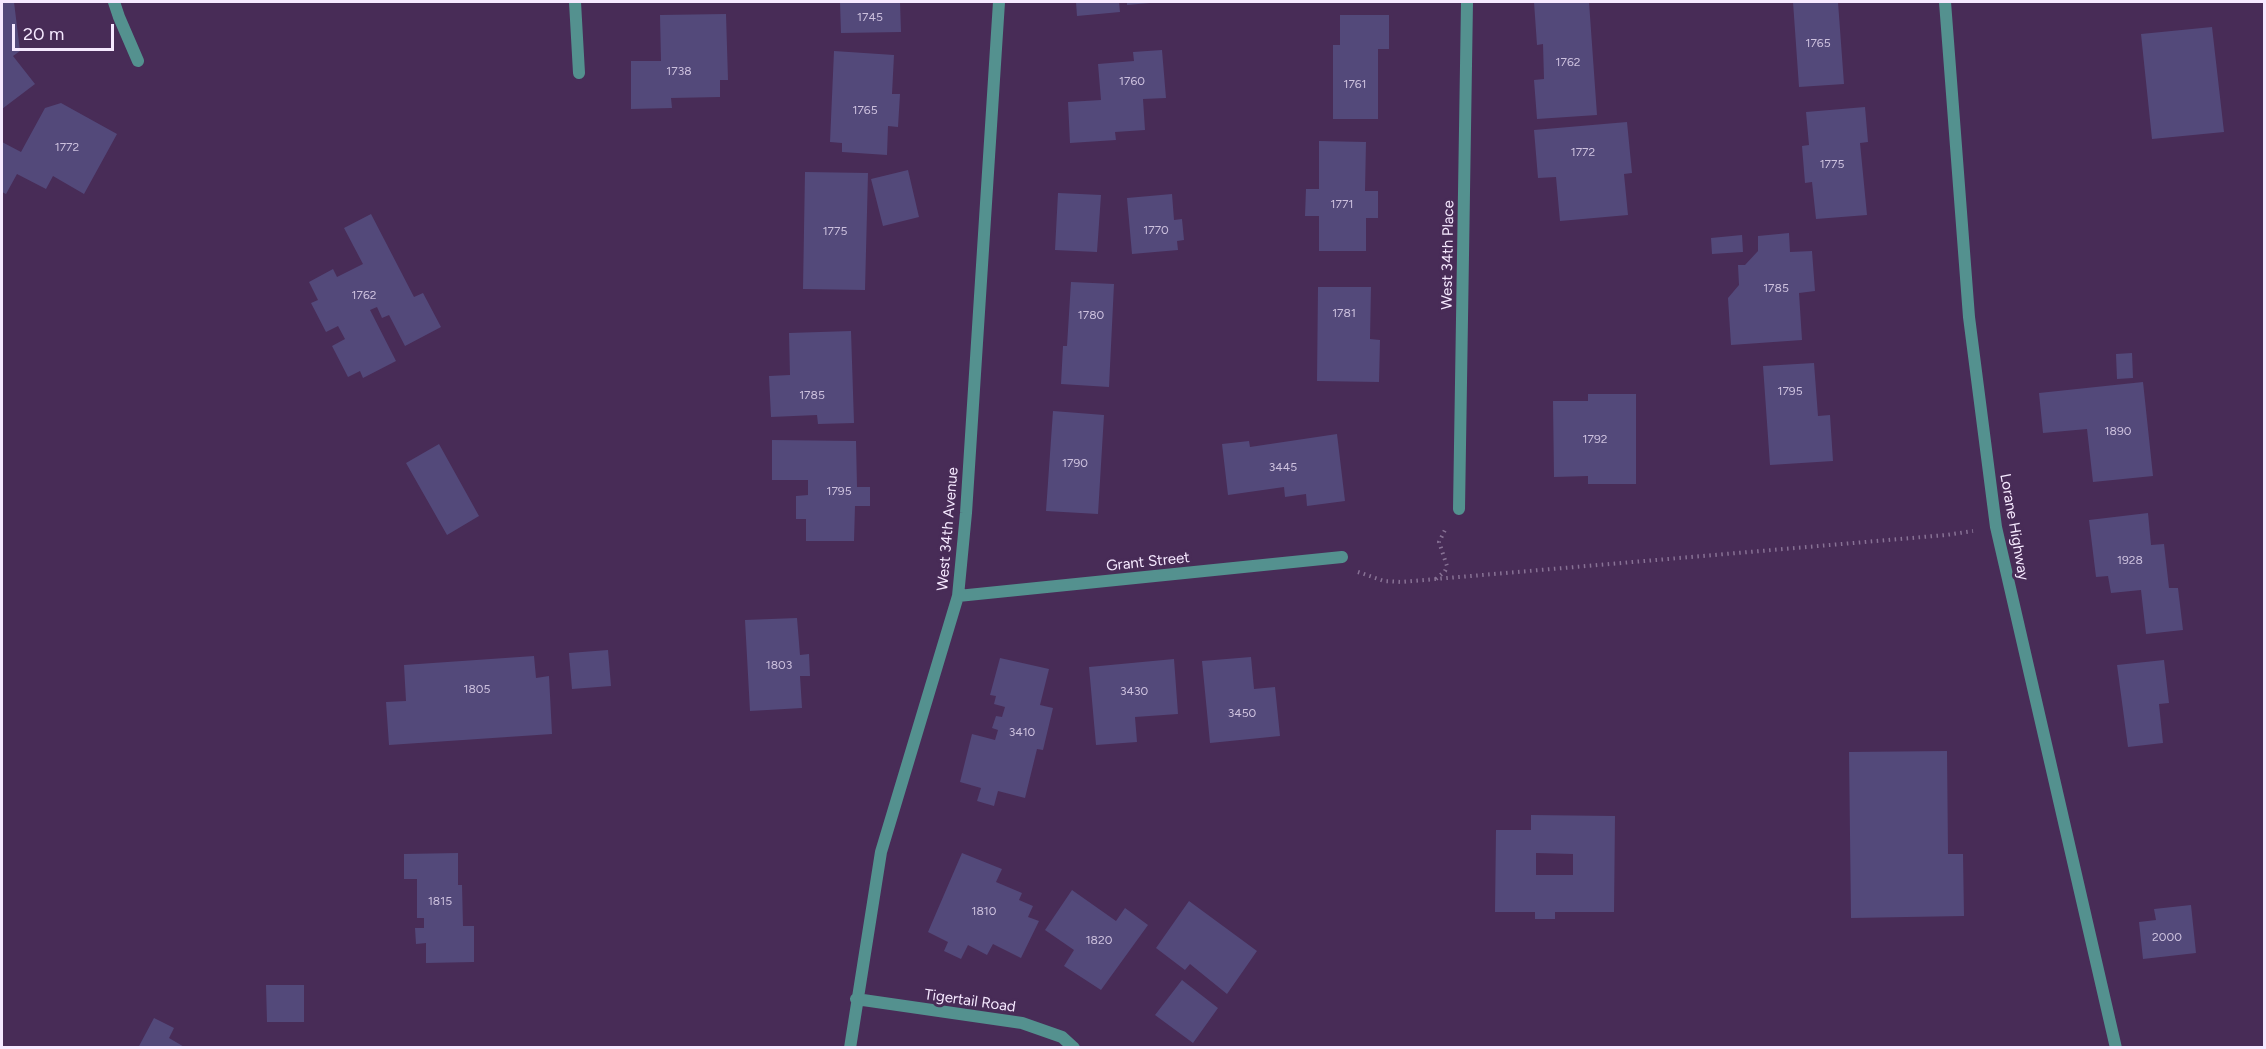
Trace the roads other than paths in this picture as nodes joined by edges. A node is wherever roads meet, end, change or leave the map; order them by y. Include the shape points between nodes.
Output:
1 (114, 2) edge
2 (574, 2) edge
3 (999, 2) edge
4 (1467, 2) edge
5 (1945, 2) edge
6 (138, 61) dead end
7 (579, 73) dead end
8 (1459, 509) road end
9 (1342, 557) road end
10 (958, 596) junction
11 (856, 999) junction
12 (850, 1047) edge
13 (1074, 1047) edge
14 (2115, 1047) edge

1 - 6 street
2 - 7 street
3 - 10 street, West 34th Avenue
4 - 8 street, West 34th Place
5 - 14 street, Lorane Highway via 1969,317 1996,527
9 - 10 street, Grant Street
10 - 11 street, West 34th Avenue via 880,852
11 - 12 street, West 34th Avenue
11 - 13 street, Tigertail Road via 1022,1023 1062,1037

